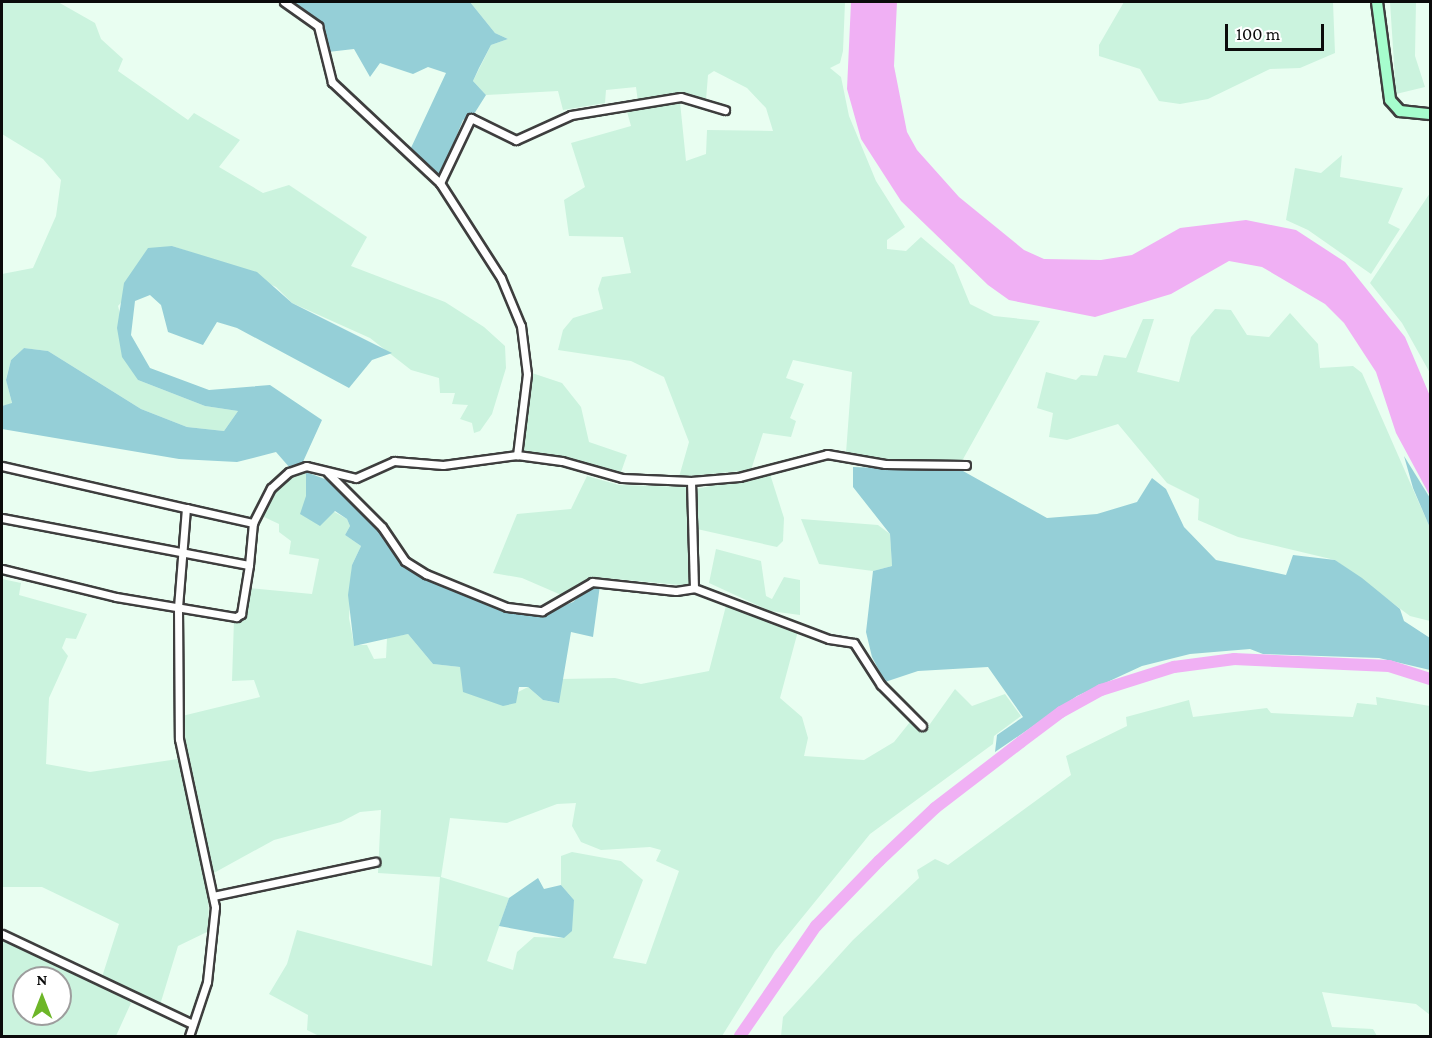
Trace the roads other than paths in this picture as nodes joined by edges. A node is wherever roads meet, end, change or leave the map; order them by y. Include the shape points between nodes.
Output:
1 (284, 2) edge
2 (1377, 2) edge
3 (726, 110) dead end
4 (1431, 114) edge
5 (440, 183) junction
6 (517, 455) junction
7 (966, 465) dead end
8 (2, 466) edge
9 (326, 471) junction
10 (691, 481) junction
11 (186, 508) junction
12 (2, 518) edge
13 (253, 523) junction
14 (181, 554) junction
15 (249, 565) junction
16 (2, 569) edge
17 (694, 588) junction
18 (178, 608) junction
19 (922, 726) dead end
20 (375, 862) dead end
21 (213, 896) junction
22 (2, 934) edge
23 (192, 1024) junction
24 (189, 1036) edge

1 - 5 street via 318,26 332,82
2 - 4 street via 1390,100 1400,111
3 - 5 street via 681,97 571,115 516,140 471,118
5 - 6 street via 501,278 521,326 527,399
6 - 9 street via 443,465 394,461 356,478
6 - 10 street via 561,461 622,478
7 - 10 street via 885,464 836,454 739,477
8 - 11 street
9 - 13 street via 306,466 283,476 271,488
9 - 17 street via 382,527 405,561 426,574 507,607 542,611 592,582 676,591
10 - 17 street
11 - 13 street
11 - 14 street
12 - 14 street
13 - 15 street
14 - 15 street
14 - 18 street
15 - 18 street via 239,616
16 - 18 street
17 - 19 street via 829,639 854,643 880,685
18 - 21 street via 179,740
20 - 21 street
21 - 23 street via 211,955
22 - 23 street
23 - 24 street

